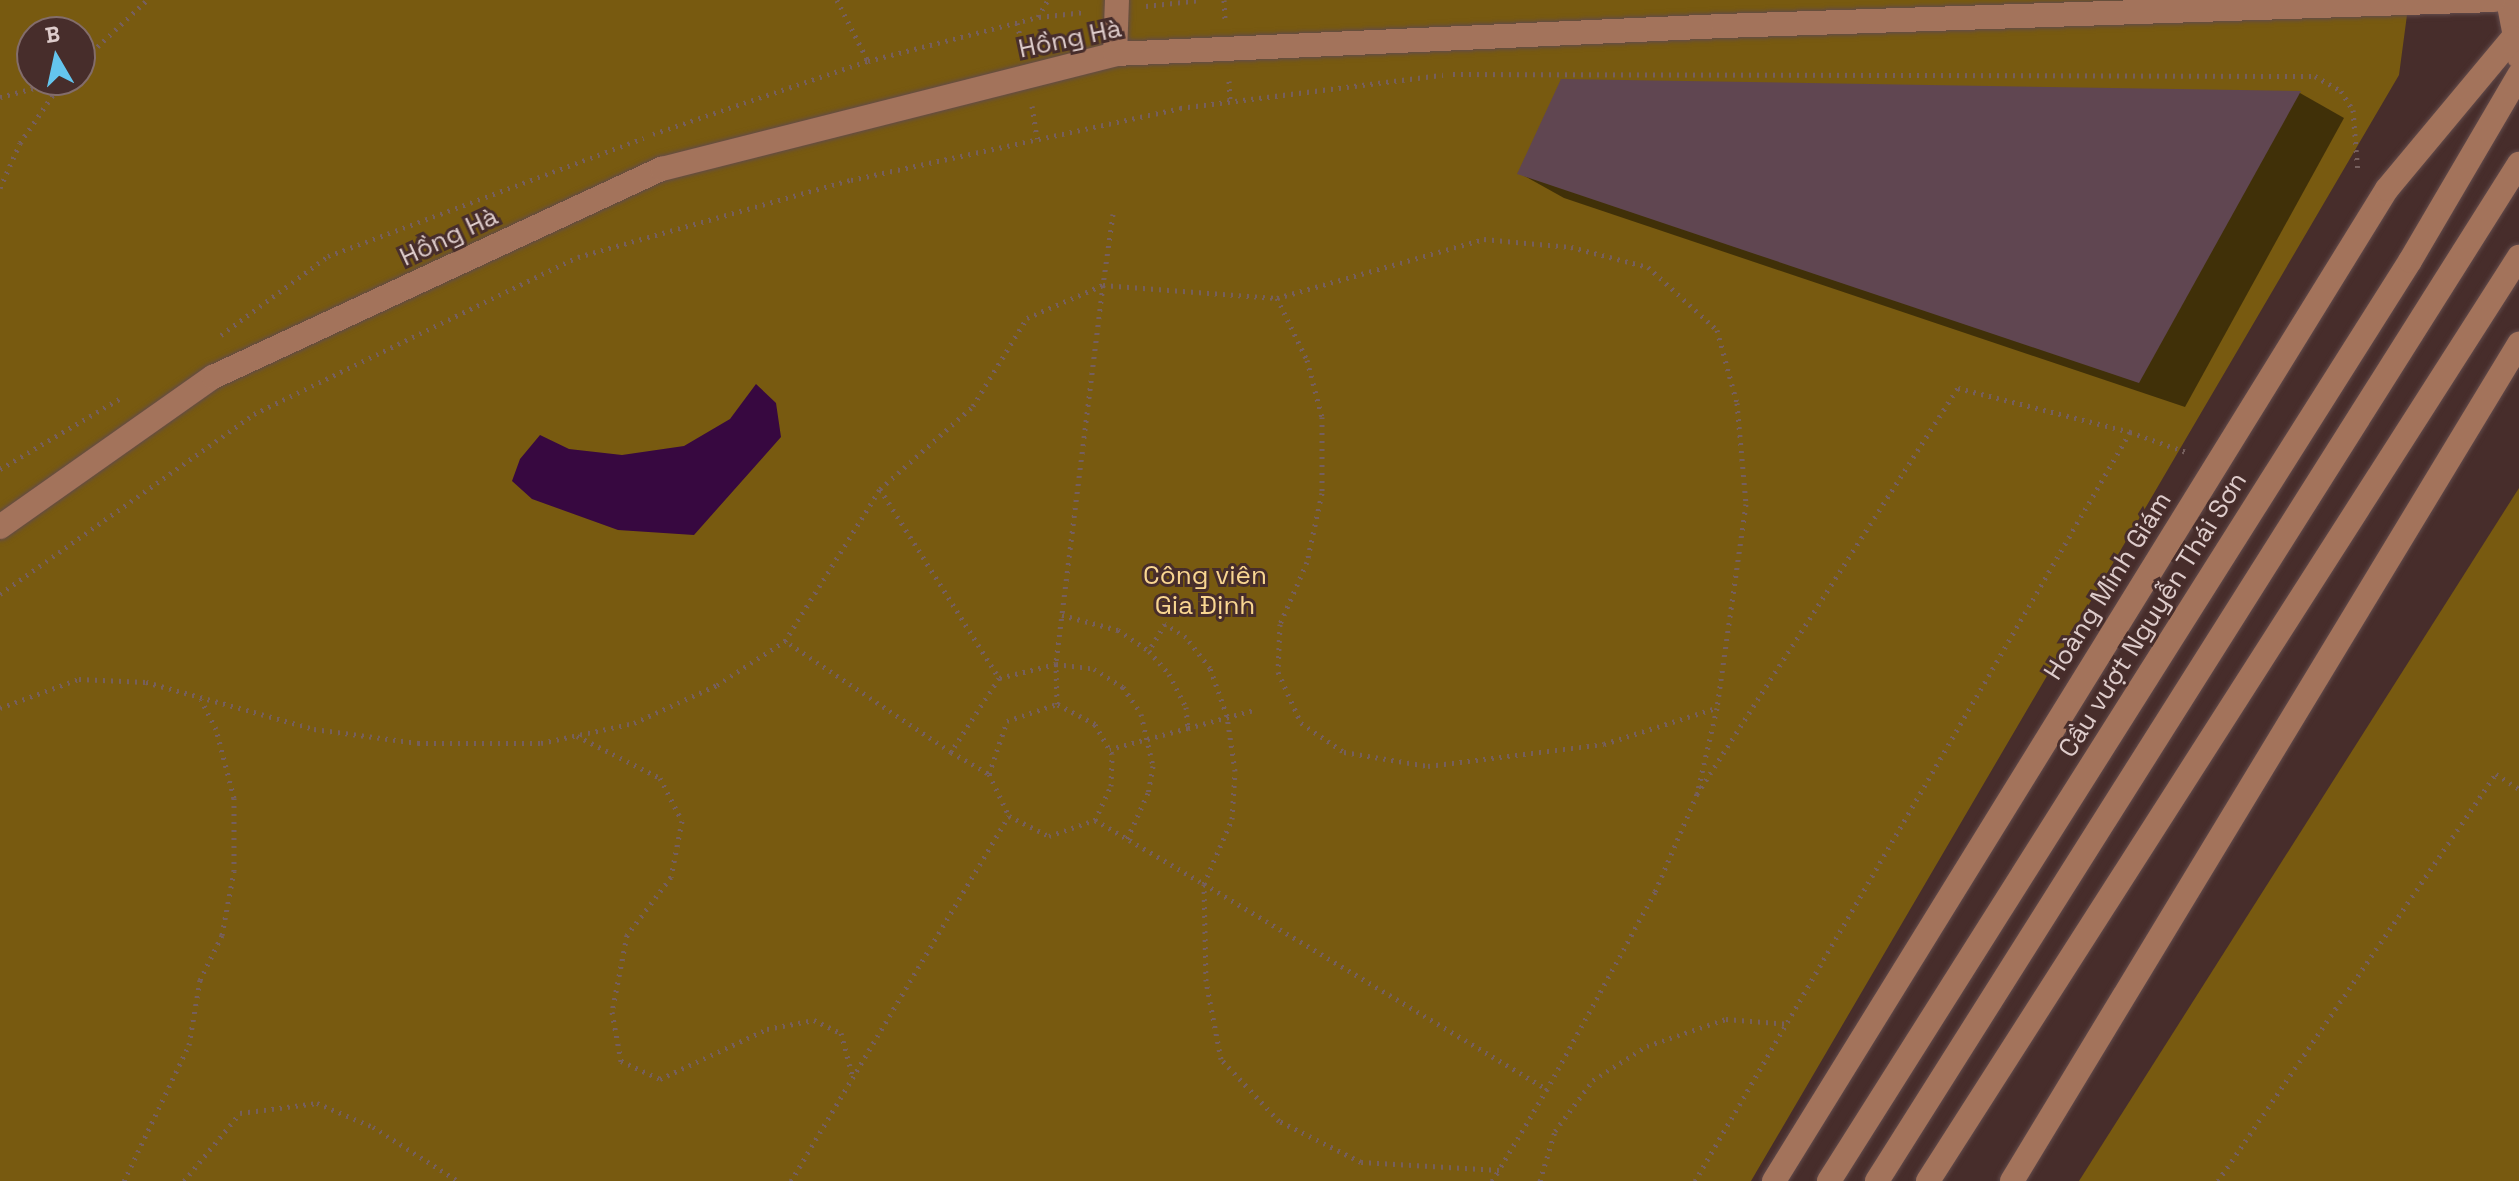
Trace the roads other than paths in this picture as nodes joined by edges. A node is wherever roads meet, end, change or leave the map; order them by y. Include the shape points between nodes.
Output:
1 (1117, 0) edge
2 (2494, 0) edge
3 (2508, 0) edge
4 (2516, 47) edge
5 (1115, 54) junction
6 (2519, 75) edge
7 (2519, 164) edge
8 (2519, 257) edge
9 (2519, 344) edge
10 (0, 527) edge
11 (1774, 1181) edge
12 (1829, 1181) edge
13 (1877, 1181) edge
14 (1928, 1181) edge
15 (2012, 1181) edge

1 - 5 main road
2 - 5 main road, Hồng Hà
3 - 4 main road
4 - 11 main road, Hoàng Minh Giám via 2387,189
5 - 10 main road, Hồng Hà via 662,169 213,377
6 - 12 main road, Cầu vượt Nguyễn Thái Sơn via 2410,261
7 - 13 main road
8 - 14 main road
9 - 15 main road

